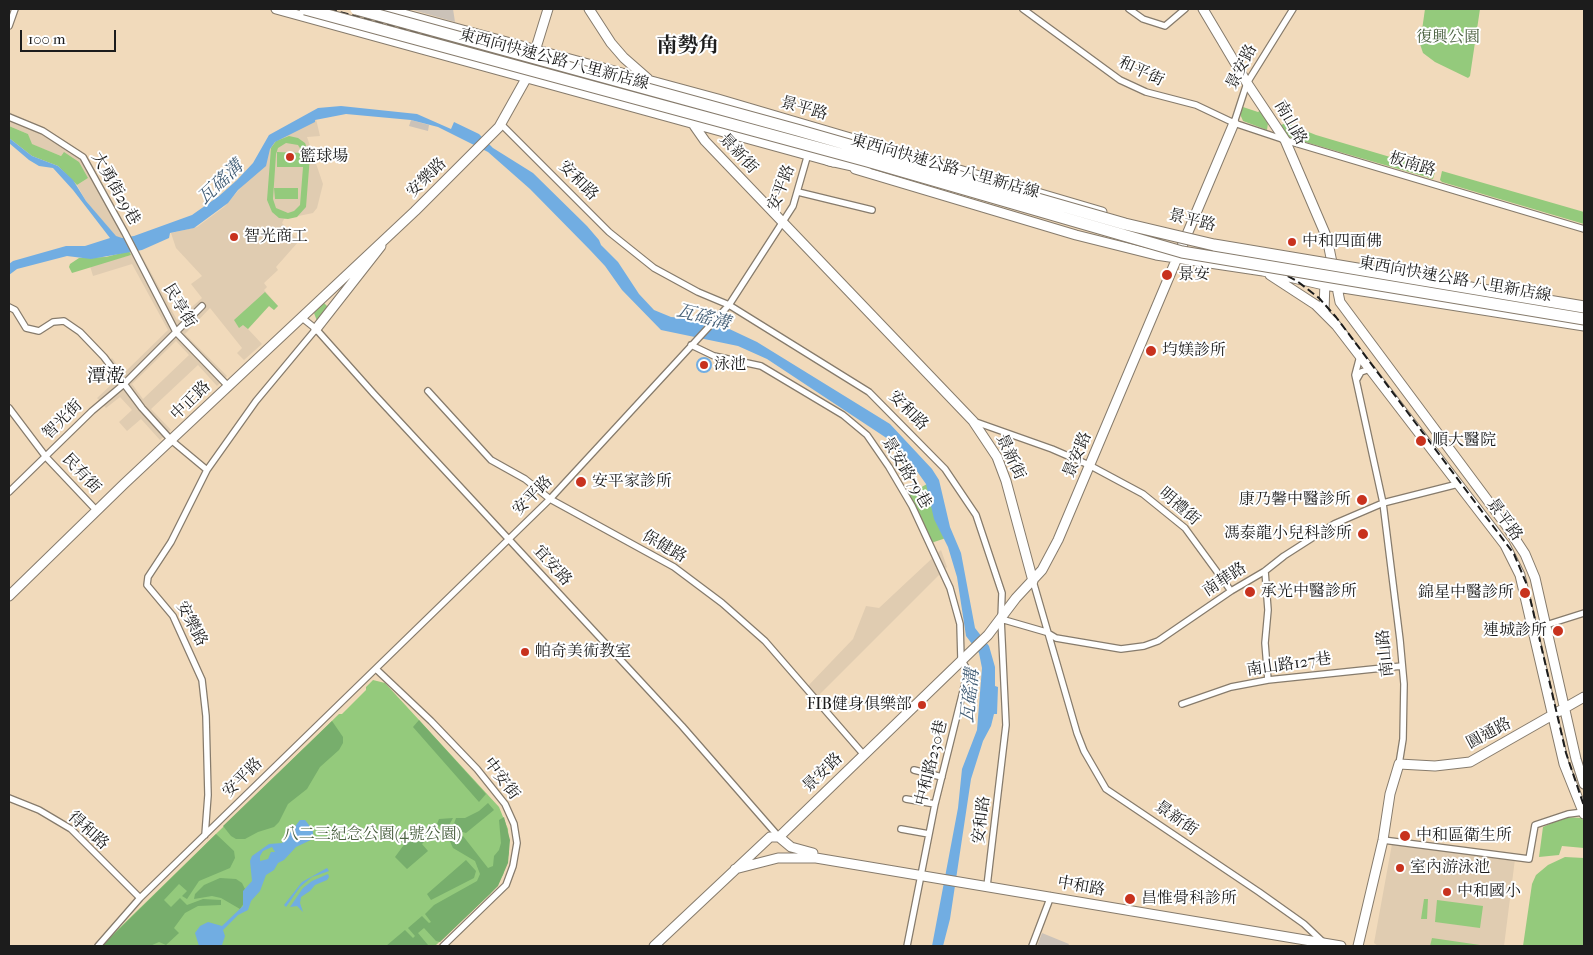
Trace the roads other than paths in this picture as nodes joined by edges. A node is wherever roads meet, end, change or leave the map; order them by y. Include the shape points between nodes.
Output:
1 (15, 9) edge
2 (276, 9) edge
3 (305, 9) edge
4 (356, 9) edge
5 (385, 9) edge
6 (548, 9) edge
7 (589, 9) edge
8 (1023, 9) edge
9 (1129, 9) edge
10 (1186, 9) edge
11 (1203, 9) edge
12 (1293, 9) edge
13 (9, 26) edge
14 (537, 50) junction
15 (527, 77) junction
16 (651, 81) junction
17 (1247, 83) junction
18 (9, 117) edge
19 (693, 123) junction
20 (1234, 123) junction
21 (500, 125) junction
22 (816, 128) junction
23 (1285, 140) junction
24 (808, 154) junction
25 (829, 160) junction
26 (798, 192) junction
27 (872, 210) dead end
28 (784, 223) junction
29 (395, 229) joint
30 (1584, 230) edge
31 (1185, 236) junction
32 (386, 237) junction
33 (1180, 255) junction
34 (136, 256) joint
35 (1296, 256) junction
36 (1331, 261) junction
37 (1263, 271) junction
38 (1330, 271) junction
39 (1286, 277) junction
40 (1324, 285) junction
41 (1336, 286) junction
42 (1584, 302) edge
43 (729, 305) junction
44 (202, 306) dead end
45 (1584, 307) edge
46 (9, 308) edge
47 (1324, 312) junction
48 (1584, 314) edge
49 (301, 317) junction
50 (1584, 320) edge
51 (1584, 326) edge
52 (316, 329) junction
53 (176, 332) junction
54 (691, 346) junction
55 (1360, 356) junction
56 (1370, 369) junction
57 (1357, 382) junction
58 (124, 384) junction
59 (228, 386) junction
60 (428, 391) dead end
61 (9, 408) edge
62 (973, 421) junction
63 (172, 440) junction
64 (46, 457) junction
65 (1089, 465) junction
66 (207, 470) junction
67 (1458, 484) junction
68 (9, 492) edge
69 (550, 499) junction
70 (1383, 503) junction
71 (96, 511) junction
72 (509, 540) junction
73 (1265, 571) junction
74 (1032, 582) junction
75 (1230, 591) junction
76 (9, 596) edge
77 (1584, 613) edge
78 (1001, 619) junction
79 (1546, 625) junction
80 (1046, 632) junction
81 (962, 659) junction
82 (1402, 666) junction
83 (376, 668) junction
84 (1268, 680) junction
85 (1584, 697) edge
86 (1182, 704) dead end
87 (1564, 708) junction
88 (1553, 716) junction
89 (864, 754) junction
90 (1399, 764) junction
91 (914, 770) dead end
92 (942, 777) junction
93 (1584, 781) edge
94 (9, 798) edge
95 (906, 799) dead end
96 (936, 804) junction
97 (1584, 813) edge
98 (901, 828) dead end
99 (930, 834) junction
100 (205, 835) junction
101 (779, 838) junction
102 (1383, 840) junction
103 (816, 858) junction
104 (847, 863) junction
105 (735, 870) junction
106 (921, 874) junction
107 (987, 886) junction
108 (1051, 896) junction
109 (140, 898) junction
110 (1325, 944) junction
111 (98, 946) edge
112 (443, 946) edge
113 (654, 946) edge
114 (907, 946) edge
115 (1032, 946) edge
116 (1341, 946) edge
117 (1358, 946) edge

1 - 13 street
2 - 15 main road, 景平路
3 - 33 highway, 東西向快速公路 八里新店線, bridge via 868,161
4 - 45 highway, 東西向快速公路 八里新店線, bridge via 1125,224 1196,241
5 - 14 main road, 景平路
6 - 14 main road
7 - 16 main road, 景新街 via 611,43
8 - 20 street, 和平街 via 1120,80 1146,92 1196,105
9 - 10 street via 1146,20 1165,26
11 - 17 main road, 南山路
12 - 17 street, 景安路
14 - 15 main road
14 - 16 main road, 景平路
15 - 19 main road, 景平路
15 - 21 main road
16 - 19 main road, 景新街
16 - 22 main road, 景平路
17 - 20 street, 景安路
17 - 23 main road, 南山路
18 - 34 street, 大勇街29巷 via 43,130 83,157
19 - 24 main road, 景平路
19 - 28 main road, 景新街 via 705,141
20 - 23 street, 板南路
20 - 31 main road, 景安路
21 - 29 main road, 安樂路
21 - 43 street, 安和路 via 609,232 654,268
22 - 24 street, 安平路
22 - 31 main road, 景平路
23 - 30 street, 板南路
23 - 36 main road, 南山路 via 1327,238
24 - 25 main road, 景平路
24 - 26 street, 安平路
24 - 33 main road, 景平路 via 852,150 1160,243
25 - 33 highway, bridge via 1157,252
25 - 33 main road, 景平路 via 1076,235 1156,255
26 - 27 street
26 - 28 street, 安平路
28 - 43 street, 安平路
28 - 62 main road, 景新街
29 - 32 main road, 中正路
31 - 33 main road, 景安路
31 - 35 main road, 景平路
32 - 49 main road, 中正路
32 - 52 main road via 378,252
33 - 37 main road, 景平路
33 - 50 highway, 東西向快速公路 八里新店線, bridge via 1488,302
33 - 65 main road, 景安路
34 - 53 street, 民享街
35 - 36 main road, 景平路
35 - 38 main road
36 - 38 main road, 景平路
36 - 42 main road
37 - 39 main road, 景平路
37 - 47 main road
38 - 39 main road
38 - 40 main road, 景平路
38 - 41 main road, 景平路
38 - 48 main road
39 - 40 main road, 景平路
40 - 41 main road, 景平路
40 - 47 main road, 景平路
41 - 51 main road
41 - 79 main road, 景平路 via 1340,302 1350,318 1517,539 1531,566
43 - 54 street, 安平路
43 - 78 street, 安和路 via 869,392 945,469 976,515 1002,593
44 - 53 street, 智光街
46 - 58 street via 15,310 26,328 39,331 53,322 64,321 97,349
47 - 55 main road, 景平路
49 - 52 street, 宜安路
49 - 59 main road, 中正路
52 - 66 street, 安樂路 via 256,401
52 - 72 street, 宜安路
53 - 58 street, 智光街
53 - 59 street, 民享街
54 - 69 street, 安平路
54 - 81 street, 景安路79巷 via 714,356 761,366 843,415 867,435 912,506 950,588 960,624
55 - 56 main road, 景平路
55 - 57 street, 南山路 via 1355,375
56 - 57 street via 1360,373
56 - 67 main road, 景平路
57 - 70 street, 南山路
58 - 63 street
58 - 64 street, 智光街
59 - 63 main road, 中正路
60 - 69 street, 保健路 via 491,460 525,479
61 - 64 street, 民有街
62 - 65 street, 明禮街 via 1027,438
62 - 74 main road, 景新街 via 997,457 1006,481
63 - 66 street
63 - 71 main road, 中正路
64 - 68 street, 智光街
64 - 71 street, 民有街
65 - 74 main road, 景安路 via 1058,540
65 - 75 street, 明禮街 via 1143,494 1170,514 1192,537
66 - 100 street, 安樂路 via 170,542 148,576 147,585 173,616 202,680 207,734
67 - 70 street, 南華路
67 - 88 main road, 景平路 via 1499,536 1520,575
69 - 72 street, 安平路
69 - 89 street, 保健路 via 674,567 722,603 765,641
70 - 73 street, 南華路 via 1334,524
70 - 82 street, 南山路
71 - 76 main road, 中正路
72 - 83 street, 安平路
72 - 101 street, 宜安路 via 682,726
73 - 75 street, 南華路
73 - 84 street
74 - 78 main road, 景安路
74 - 80 street, 景新街
75 - 80 street, 南華路 via 1158,641 1144,646 1095,645 1056,638
77 - 79 street
78 - 80 street, 南華路
78 - 81 main road, 景安路
78 - 107 street, 安和路 via 1006,740
79 - 87 main road, 景平路
80 - 110 street, 景新街 via 1058,662 1077,733 1106,789 1266,897 1304,924
81 - 89 main road, 景安路
81 - 92 street, 中和路230巷 via 968,671
82 - 84 street, 南山路127巷
82 - 90 street, 南山路 via 1403,721
83 - 100 street, 安平路
83 - 112 street, 中安街 via 477,770 505,804 514,824 517,843 506,884
84 - 86 street, 南山路127巷 via 1231,687
85 - 87 main road, 圓通路
87 - 88 main road, 圓通路
87 - 93 main road, 景平路
88 - 90 main road, 圓通路 via 1470,762 1435,766
88 - 97 main road, 景平路 via 1564,764
89 - 101 main road, 景安路
90 - 102 main road, 南山路 via 1390,794
91 - 92 street
92 - 96 street, 中和路230巷
94 - 109 street, 得和路 via 39,810 71,829
95 - 96 street
96 - 99 street, 中和路230巷
97 - 102 street via 1568,814 1535,825 1529,859
98 - 99 street
99 - 106 street, 中和路230巷
100 - 109 street
101 - 103 main road, 中和路 via 788,850
101 - 104 main road via 801,851
101 - 105 main road, 中和路 via 770,837
102 - 117 main road, 南山路
103 - 104 main road, 中和路
103 - 105 main road, 中和路 via 778,858
104 - 106 main road, 中和路
105 - 113 main road, 中和路
106 - 107 main road, 中和路
106 - 114 street, 中和路230巷
107 - 108 main road, 中和路
108 - 110 main road, 中和路
108 - 115 street
109 - 111 street
110 - 116 main road, 中和路

